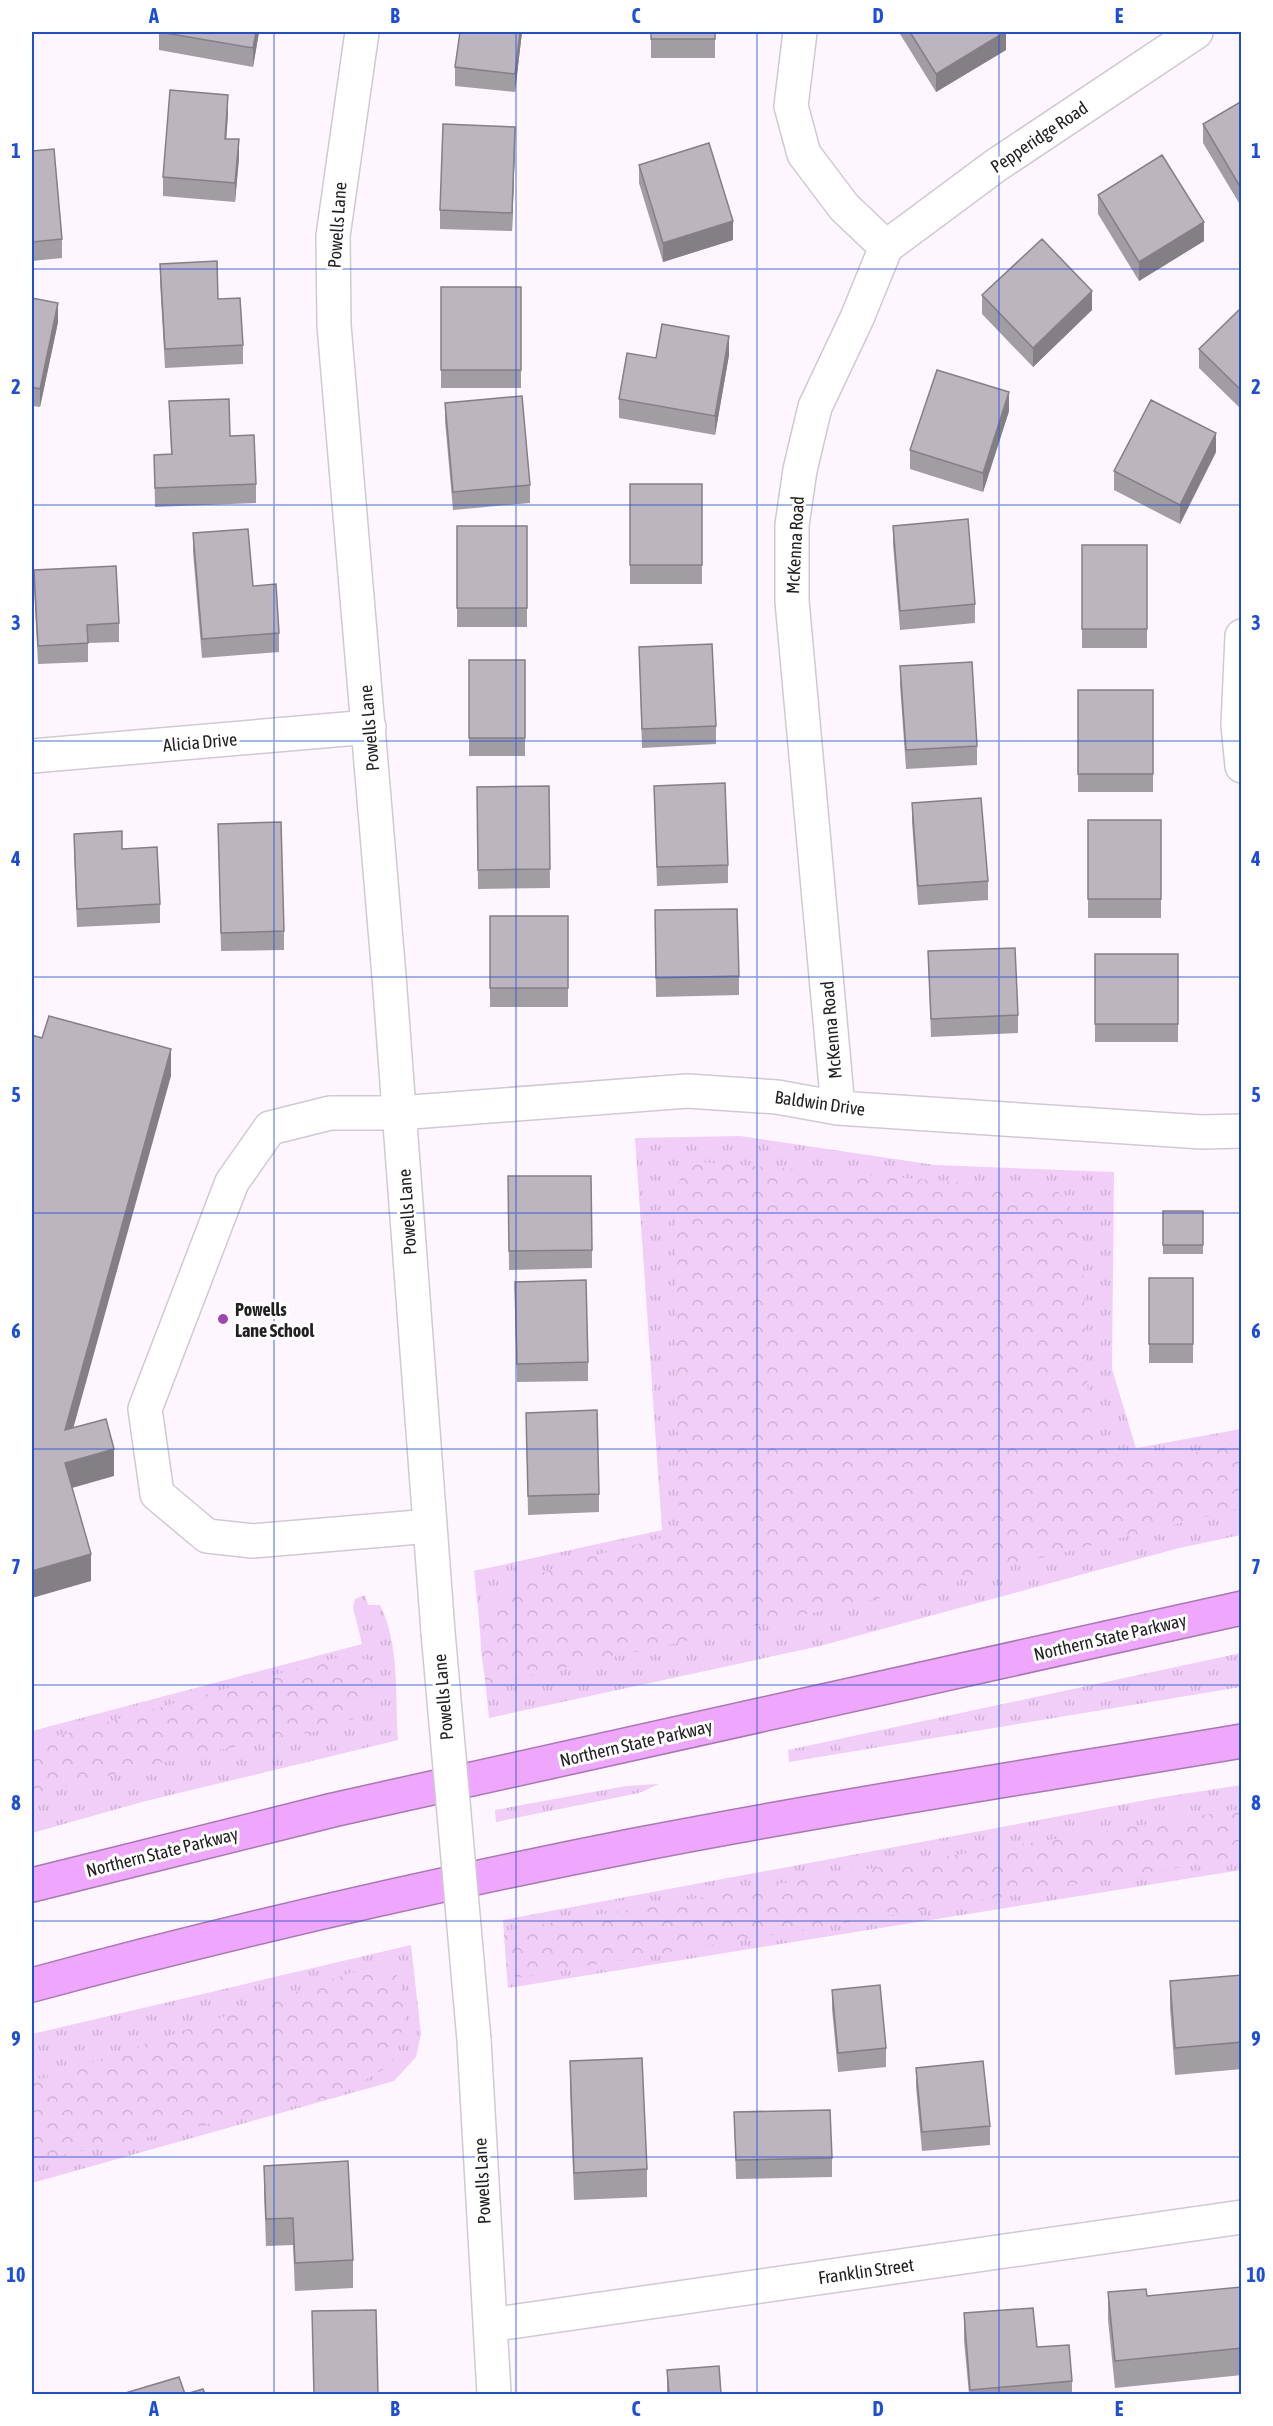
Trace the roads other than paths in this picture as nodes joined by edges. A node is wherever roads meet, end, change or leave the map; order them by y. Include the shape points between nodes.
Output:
1 (362, 32) edge
2 (800, 32) edge
3 (1196, 32) edge
4 (886, 247) junction
5 (1242, 636) edge
6 (369, 727) junction
7 (32, 756) edge
8 (1242, 766) edge
9 (838, 1108) junction
10 (399, 1113) junction
11 (1242, 1131) edge
12 (430, 1526) junction
13 (1242, 1608) edge
14 (1242, 1741) edge
15 (32, 1885) edge
16 (32, 1985) edge
17 (1242, 2217) edge
18 (490, 2325) junction
19 (494, 2394) edge

1 - 6 street, Powells Lane via 333,236 334,325
2 - 4 street via 791,106 804,154 844,207
3 - 4 street, Pepperidge Road via 995,166
4 - 9 street, McKenna Road via 815,407 792,525 792,601
5 - 8 street via 1238,725
6 - 7 street, Alicia Drive
6 - 10 street, Powells Lane
9 - 10 street, Baldwin Drive via 777,1097 687,1091
9 - 11 street, Baldwin Drive
10 - 12 street, Powells Lane
10 - 12 street, Baldwin Drive via 330,1113 270,1128 232,1182 146,1409 157,1494 207,1536 254,1541
12 - 18 street, Powells Lane, bridge via 474,2040
13 - 15 highway, Northern State Parkway via 333,1810
14 - 16 highway via 782,1818 521,1868 244,1931
17 - 18 street, Franklin Street
18 - 19 street, Powells Lane

